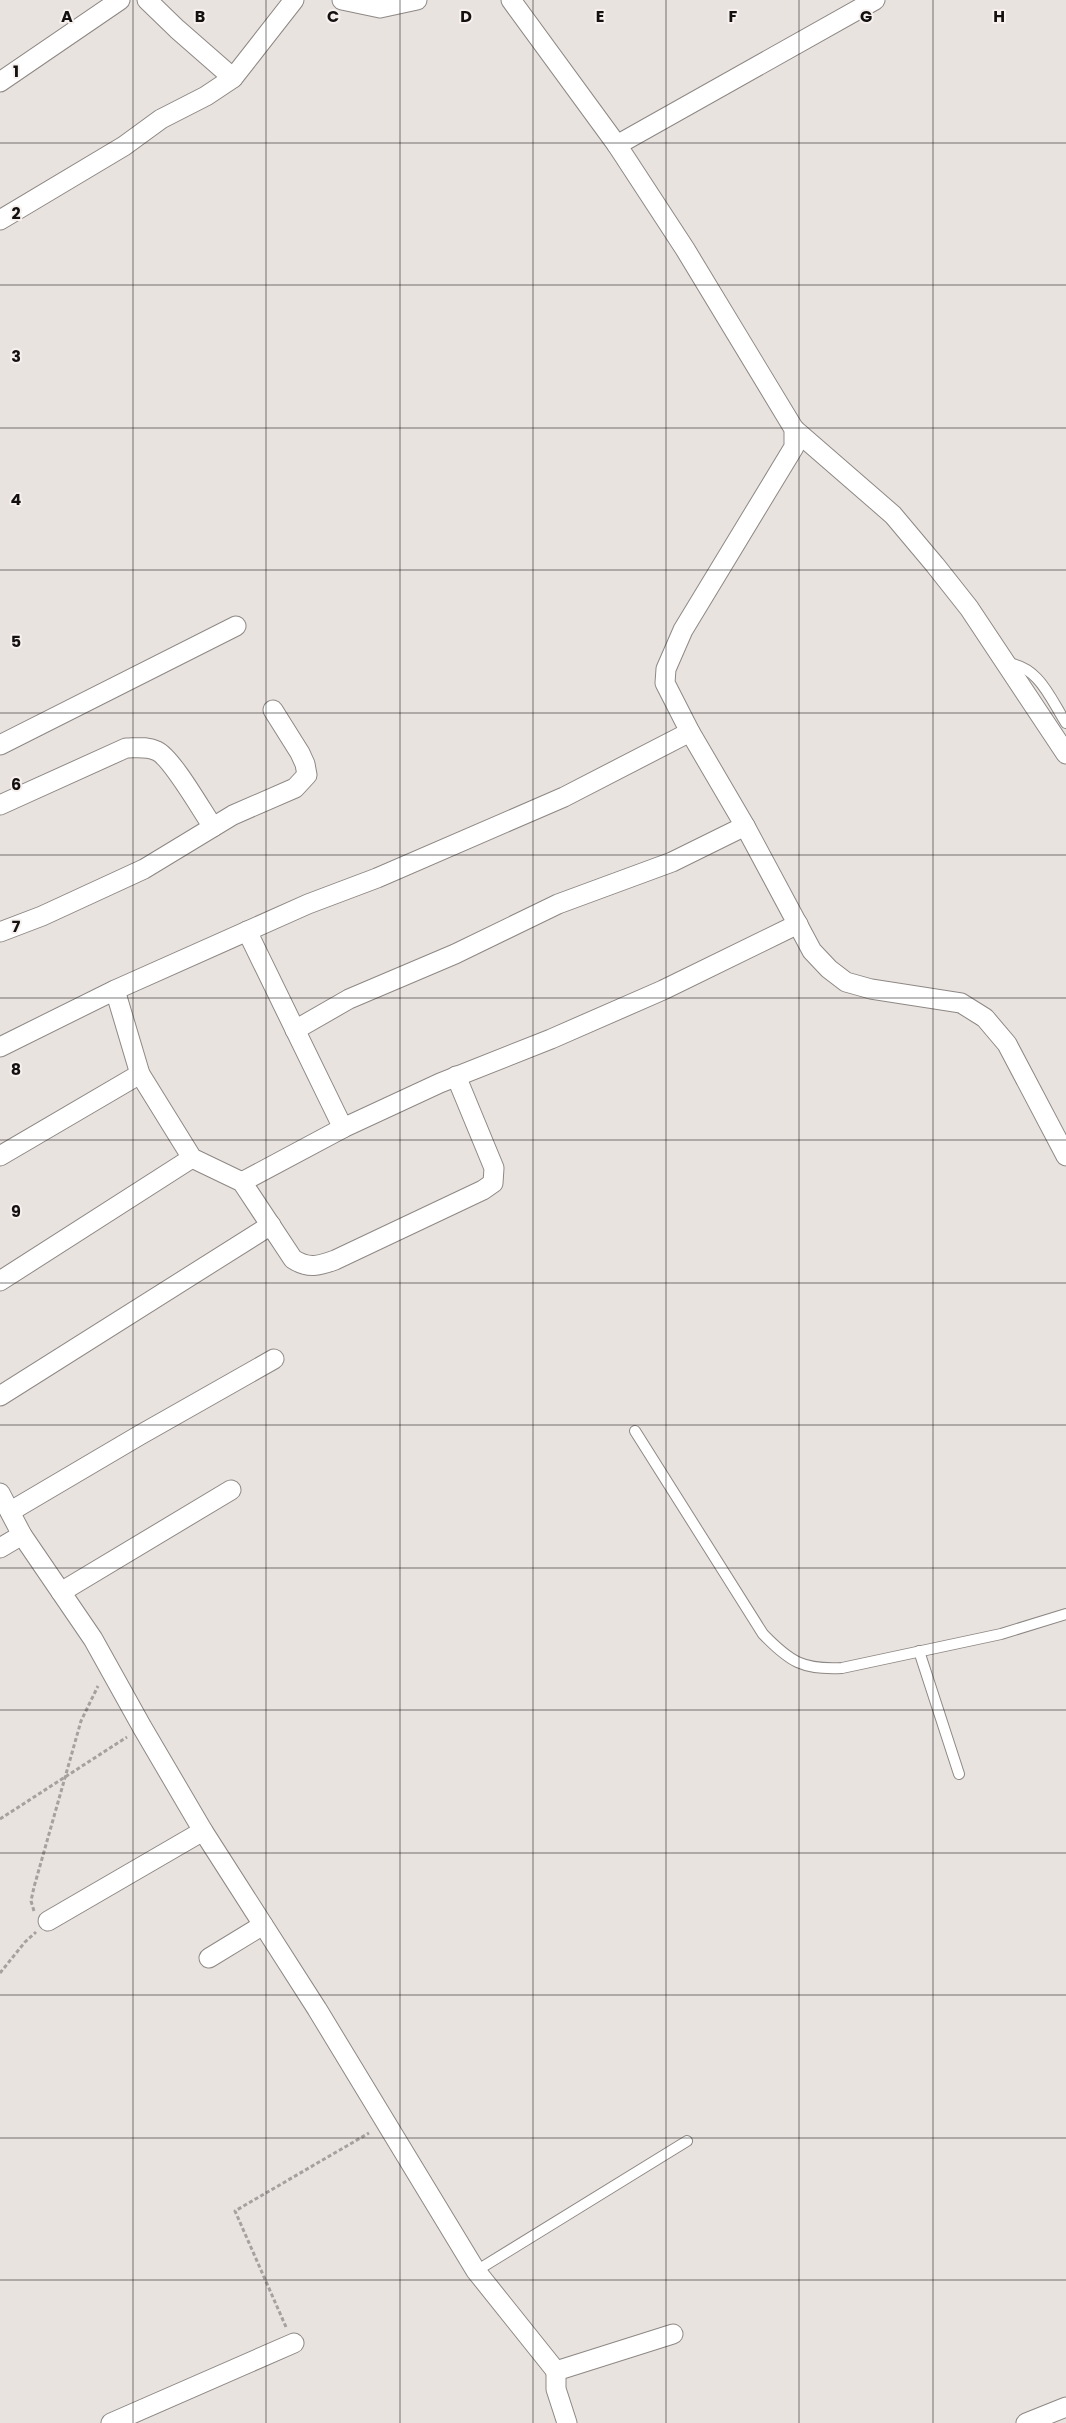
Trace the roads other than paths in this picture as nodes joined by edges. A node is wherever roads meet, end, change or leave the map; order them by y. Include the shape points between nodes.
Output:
1 (120, 0) edge
2 (147, 0) edge
3 (294, 0) edge
4 (342, 0) edge
5 (417, 0) edge
6 (511, 0) edge
7 (876, 0) edge
8 (233, 78) junction
9 (0, 82) edge
10 (617, 145) junction
11 (0, 220) edge
12 (794, 429) junction
13 (236, 626) dead end
14 (1005, 663) junction
15 (273, 710) dead end
16 (1066, 723) edge
17 (690, 732) junction
18 (0, 745) edge
19 (1066, 754) edge
20 (0, 805) edge
21 (745, 826) junction
22 (213, 827) junction
23 (798, 924) junction
24 (247, 931) junction
25 (0, 932) edge
26 (115, 990) junction
27 (295, 1030) junction
28 (0, 1047) edge
29 (140, 1074) junction
30 (456, 1076) junction
31 (343, 1128) junction
32 (0, 1156) edge
33 (1066, 1156) edge
34 (192, 1158) junction
35 (242, 1182) junction
36 (271, 1225) junction
37 (0, 1281) edge
38 (274, 1360) dead end
39 (0, 1396) edge
40 (635, 1431) dead end
41 (231, 1490) dead end
42 (0, 1493) edge
43 (11, 1511) junction
44 (22, 1535) junction
45 (0, 1548) edge
46 (60, 1592) junction
47 (1066, 1614) edge
48 (919, 1651) junction
49 (959, 1774) dead end
50 (203, 1831) junction
51 (45, 1924) road end
52 (263, 1925) junction
53 (210, 1958) dead end
54 (687, 2141) dead end
55 (476, 2271) junction
56 (673, 2334) dead end
57 (294, 2343) road end
58 (556, 2371) junction
59 (1066, 2407) edge
60 (111, 2423) edge
61 (567, 2423) edge
62 (1026, 2423) edge

1 - 9 street
2 - 8 street
3 - 8 street
4 - 5 street via 380,8
6 - 10 street
7 - 10 street
8 - 11 street
10 - 12 street via 686,249
12 - 14 street via 893,515 969,608
12 - 17 street via 794,447 683,630 666,669 665,683
13 - 18 street
14 - 16 lane via 1024,666 1035,676
14 - 19 street
15 - 22 street via 306,764 307,775 295,788
17 - 21 street
17 - 24 street via 564,797
20 - 22 street via 126,748 146,747 159,751 169,762
21 - 23 street
21 - 27 street via 672,862 558,904 455,954 349,999
22 - 25 street via 144,870
23 - 30 street via 663,990
23 - 33 street via 812,951 828,970 846,982 961,1003 985,1018 1007,1044
24 - 26 street
24 - 27 street
26 - 28 street
26 - 29 street
27 - 31 street
29 - 32 street
29 - 34 street
30 - 31 street
30 - 36 street via 494,1168 493,1183 335,1260 311,1267 293,1259
31 - 35 street
34 - 35 street
34 - 37 street
35 - 36 street
36 - 39 street
38 - 43 street via 140,1434
40 - 48 lane via 763,1634 781,1652 803,1665 819,1669 842,1668
41 - 46 street
42 - 43 street
43 - 44 street
44 - 45 street
44 - 46 street
46 - 50 street via 93,1639
47 - 48 lane via 1001,1634
48 - 49 lane
50 - 51 street
50 - 52 street
52 - 53 street
52 - 55 street
54 - 55 lane
55 - 58 street
56 - 58 street
57 - 60 street
58 - 61 street via 556,2389
59 - 62 street

